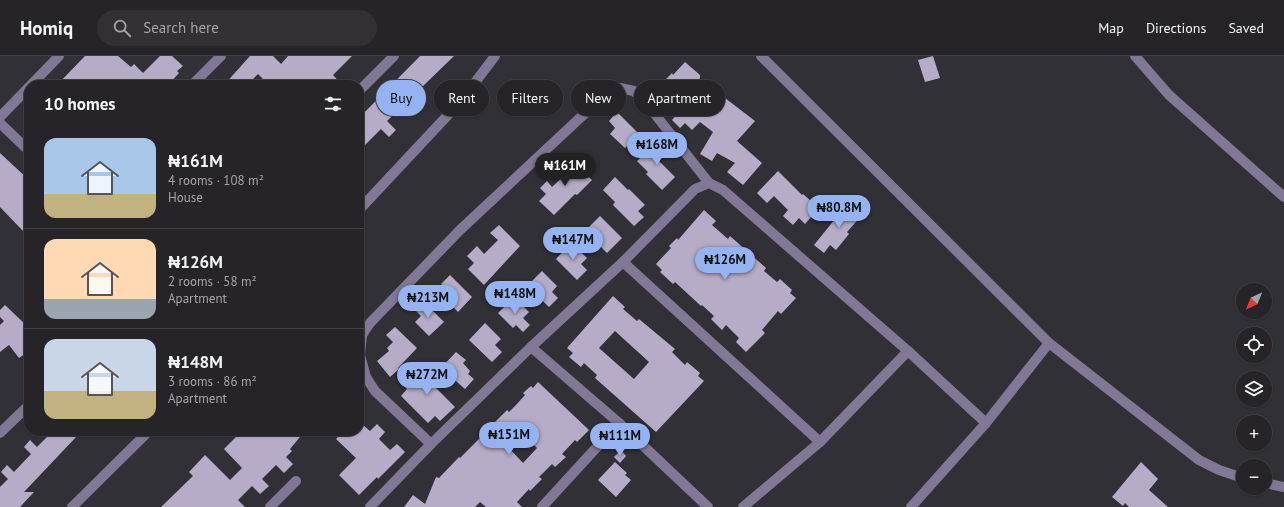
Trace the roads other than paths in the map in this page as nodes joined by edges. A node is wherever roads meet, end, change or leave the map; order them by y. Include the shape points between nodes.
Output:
1 (59, 56) edge
2 (221, 56) edge
3 (394, 56) edge
4 (495, 56) edge
5 (761, 56) edge
6 (1136, 56) edge
7 (36, 80) edge
8 (197, 80) edge
9 (364, 86) edge
10 (24, 92) edge
11 (0, 117) edge
12 (0, 123) edge
13 (24, 146) edge
14 (709, 183) junction
15 (1284, 197) edge
16 (364, 205) edge
17 (623, 262) junction
18 (364, 332) edge
19 (1049, 343) junction
20 (531, 347) junction
21 (908, 350) junction
22 (364, 369) edge
23 (24, 410) edge
24 (619, 423) junction
25 (986, 423) junction
26 (0, 433) edge
27 (144, 436) edge
28 (820, 442) junction
29 (431, 444) junction
30 (1236, 476) edge
31 (296, 481) dead end
32 (1272, 484) edge
33 (1284, 487) edge
34 (72, 507) edge
35 (270, 507) edge
36 (370, 507) edge
37 (542, 507) edge
38 (708, 507) edge
39 (743, 507) edge
40 (911, 507) edge

1 - 7 street
2 - 8 street
3 - 9 street
4 - 16 street via 461,101
5 - 19 street
6 - 15 street via 1169,95
10 - 11 street
12 - 13 street
14 - 17 street via 695,190
14 - 18 street via 647,104 634,91 620,88 596,103 466,224
14 - 21 street via 723,190
17 - 20 street
17 - 28 street
19 - 25 street
19 - 30 street via 1199,460
20 - 24 street
20 - 29 street
21 - 25 street
21 - 28 street
22 - 29 street via 375,391
23 - 26 street
24 - 37 street
24 - 38 street
25 - 40 street
27 - 34 street
28 - 39 street
29 - 36 street
31 - 35 street
32 - 33 street

